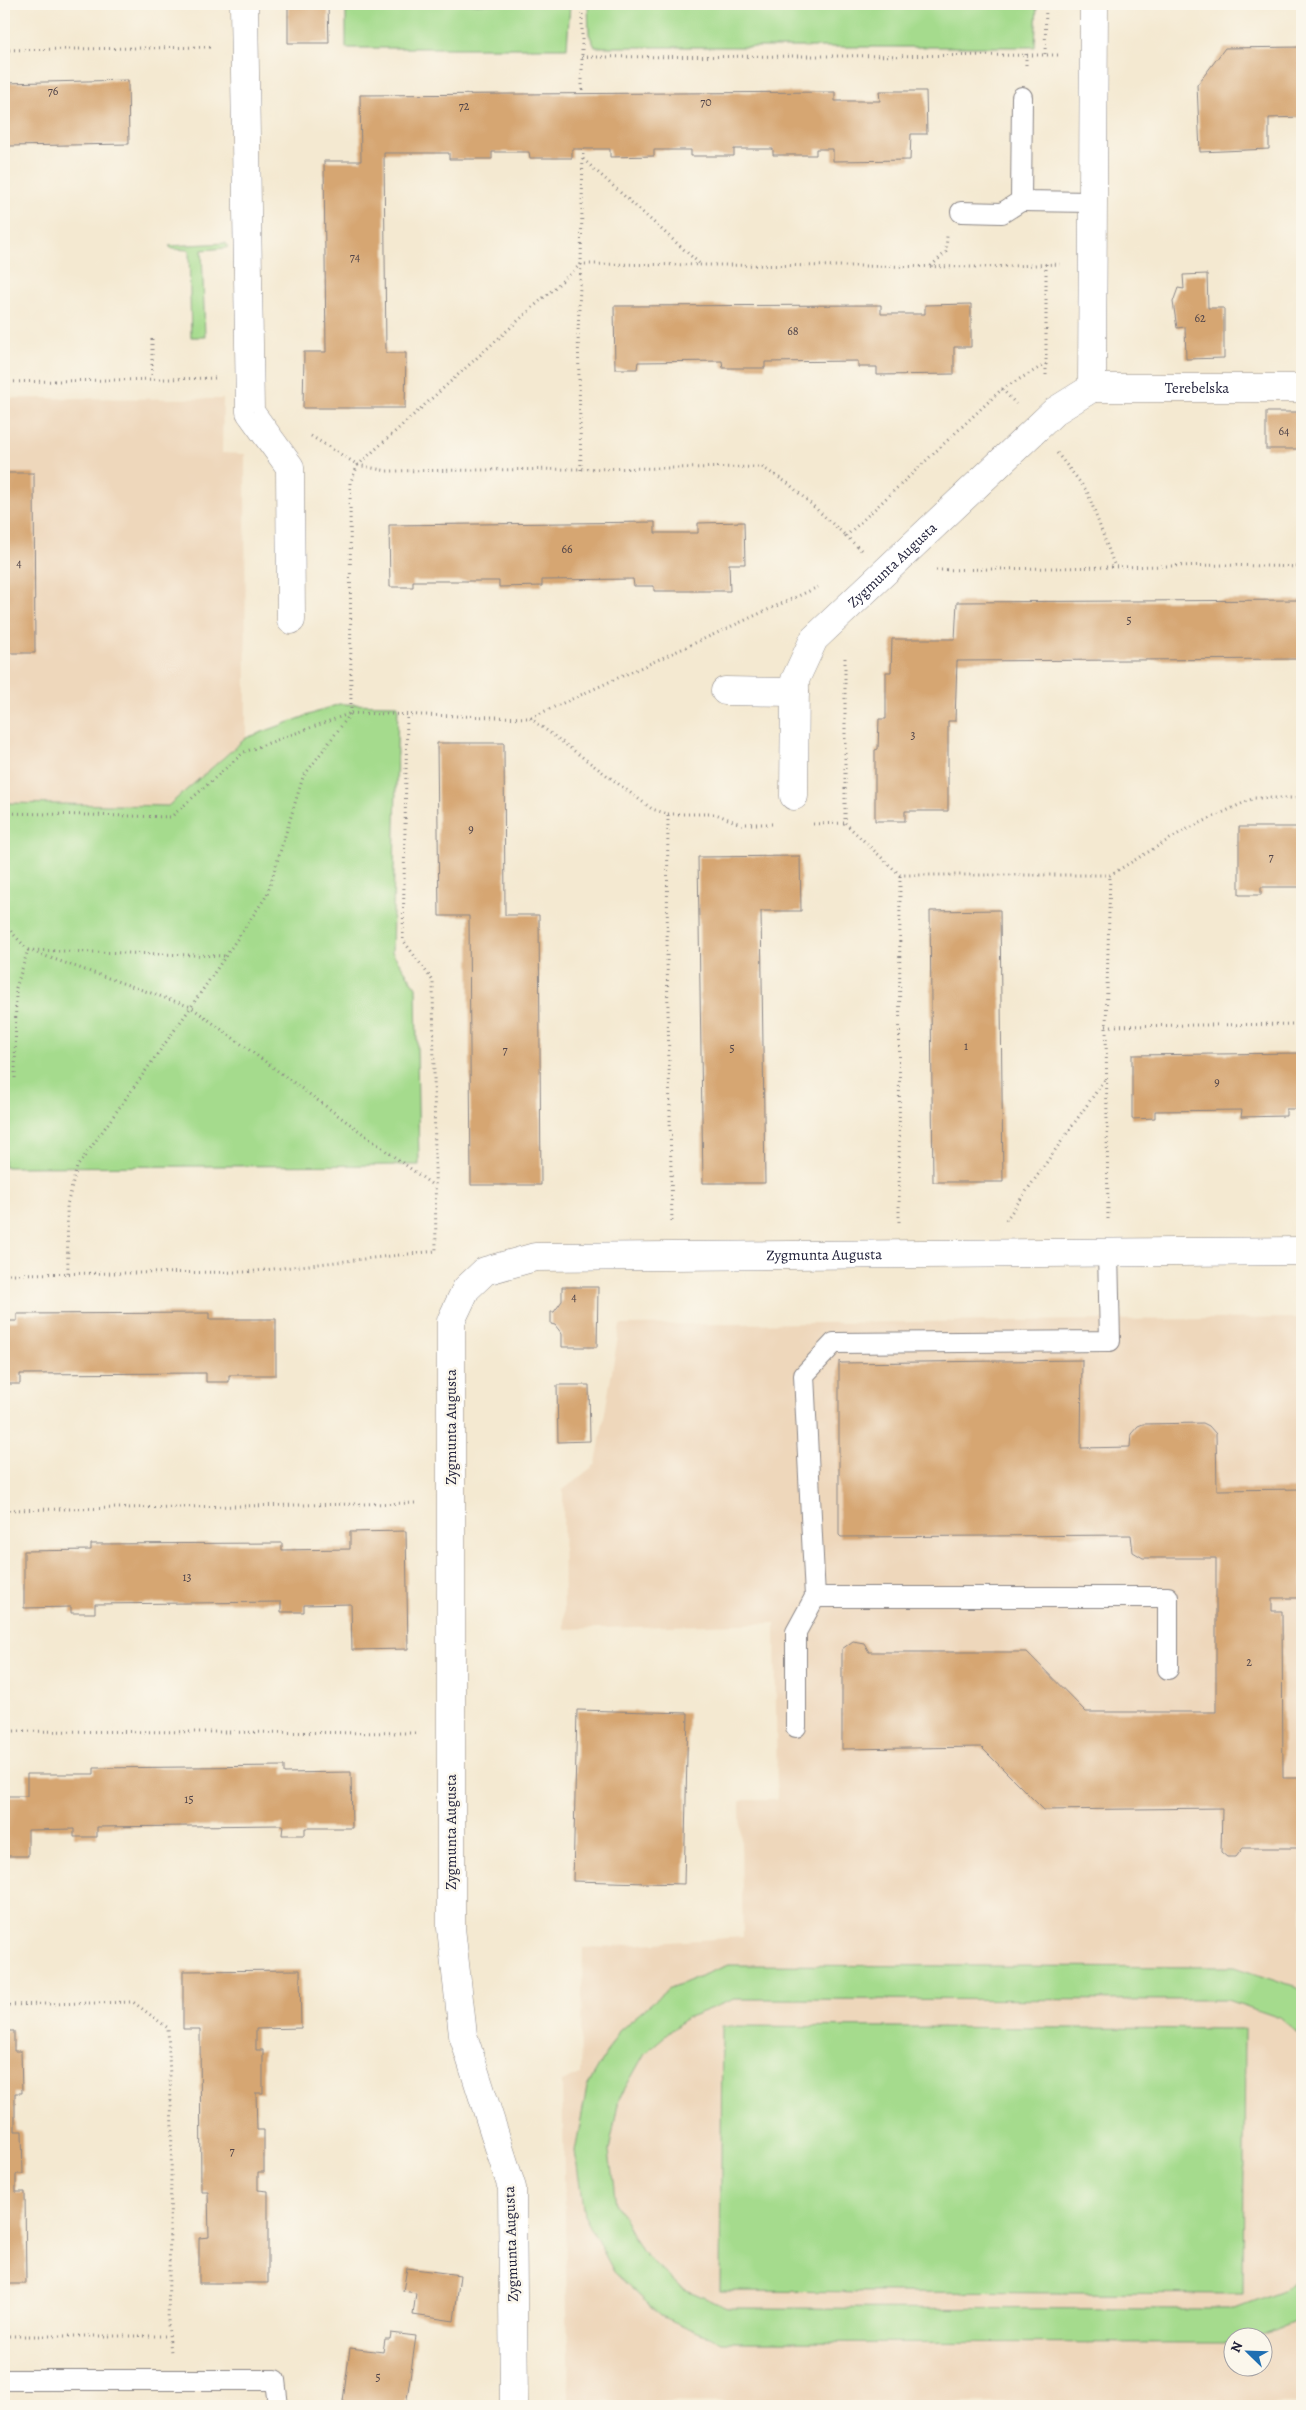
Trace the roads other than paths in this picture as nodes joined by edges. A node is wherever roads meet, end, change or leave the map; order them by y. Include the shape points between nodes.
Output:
1 (244, 4) edge
2 (1094, 4) edge
3 (1022, 96) dead end
4 (1021, 201) junction
5 (1094, 202) junction
6 (962, 212) dead end
7 (1092, 388) junction
8 (1302, 388) edge
9 (291, 620) dead end
10 (725, 691) dead end
11 (795, 692) junction
12 (794, 796) dead end
13 (1302, 1250) edge
14 (1108, 1252) junction
15 (815, 1597) junction
16 (1168, 1669) dead end
17 (796, 1727) dead end
18 (4, 2380) edge
19 (278, 2406) edge
20 (514, 2406) edge

1 - 9 street via 250,412 290,467
2 - 5 street
3 - 4 lane
4 - 5 lane
4 - 6 lane via 1002,213
5 - 7 street
7 - 8 street, Terebelska
7 - 11 street, Zygmunta Augusta via 1055,411 814,639 795,680
10 - 11 street
11 - 12 street, Zygmunta Augusta
13 - 14 street, Zygmunta Augusta
14 - 15 lane via 1110,1342 834,1343 804,1375
14 - 20 street, Zygmunta Augusta via 535,1257 485,1271 466,1289 451,1321 451,1928 463,2035 512,2188
15 - 16 lane via 1168,1597
15 - 17 lane via 796,1632
18 - 19 lane via 275,2380

